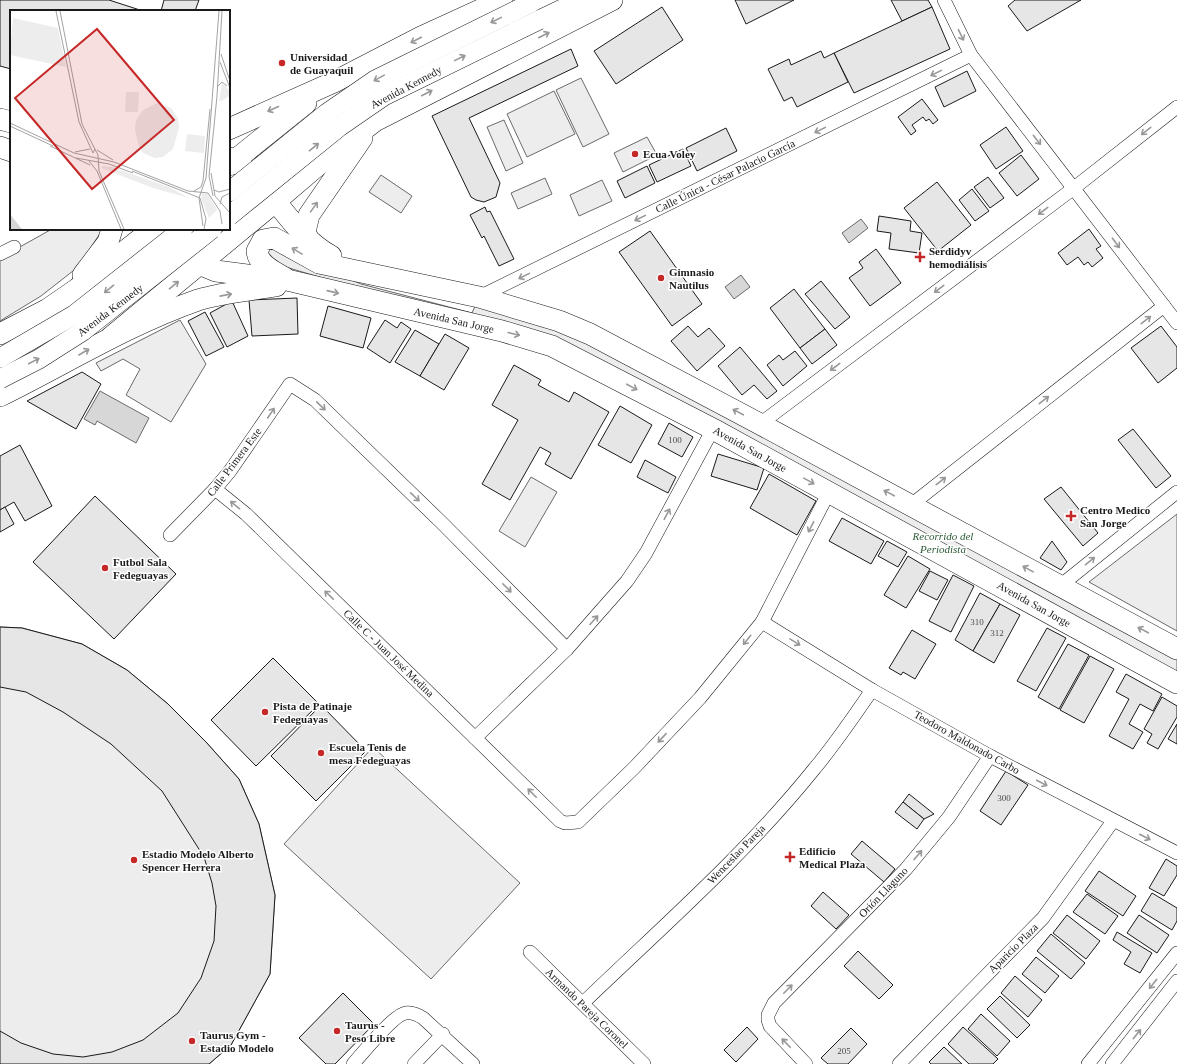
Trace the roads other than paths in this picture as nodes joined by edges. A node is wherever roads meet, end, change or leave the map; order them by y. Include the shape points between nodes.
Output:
1 (502, 0) edge
2 (581, 0) edge
3 (612, 0) edge
4 (944, 0) edge
5 (536, 8) edge
6 (971, 55) junction
7 (334, 82) junction
8 (1177, 107) edge
9 (395, 110) junction
10 (289, 116) junction
11 (0, 119) edge
12 (10, 122) edge
13 (230, 129) edge
14 (0, 147) edge
15 (10, 150) edge
16 (324, 160) junction
17 (231, 161) edge
18 (1074, 188) junction
19 (230, 191) edge
20 (276, 202) junction
21 (230, 215) edge
22 (112, 230) edge
23 (153, 230) edge
24 (155, 230) edge
25 (182, 230) edge
26 (211, 230) edge
27 (310, 243) junction
28 (14, 247) dead end
29 (0, 254) edge
30 (199, 264) junction
31 (101, 271) junction
32 (360, 272) junction
33 (291, 281) junction
34 (479, 297) junction
35 (1164, 306) junction
36 (48, 309) junction
37 (136, 317) junction
38 (1177, 323) edge
39 (0, 334) edge
40 (111, 337) junction
41 (0, 358) edge
42 (0, 379) edge
43 (0, 396) edge
44 (760, 424) junction
45 (713, 429) junction
46 (215, 489) junction
47 (829, 492) junction
48 (1177, 492) edge
49 (911, 505) junction
50 (170, 535) dead end
51 (1060, 586) junction
52 (762, 622) junction
53 (567, 649) junction
54 (1177, 649) edge
55 (1177, 683) edge
56 (872, 690) junction
57 (475, 738) junction
58 (990, 756) junction
59 (1113, 821) junction
60 (1177, 853) edge
61 (530, 952) dead end
62 (1177, 953) edge
63 (1177, 981) edge
64 (583, 1003) junction
65 (443, 1034) junction
66 (352, 1064) edge
67 (414, 1064) edge
68 (474, 1064) edge
69 (644, 1064) edge
70 (806, 1064) edge
71 (899, 1064) edge
72 (1088, 1064) edge
73 (1112, 1064) edge

1 -> 7 main road via 421,37
2 - 5 main road, Avenida Kennedy
9 -> 3 main road
4 -> 6 street
5 -> 19 main road, Avenida Kennedy, bridge via 375,80 327,113
21 -> 5 main road, Avenida Kennedy, bridge via 338,127 384,96
6 -> 18 street
6 -> 34 street, Calle Única - César Palacio García
7 - 10 main road
7 -> 13 main road
8 -> 18 street
9 - 16 main road via 370,125
27 -> 9 main road via 305,232 309,215 362,138
10 - 16 main road via 277,135 276,148 285,163 299,168 312,166
10 - 17 main road
11 - 12 main road
14 - 15 main road
16 - 20 main road
17 - 20 main road via 243,167
18 -> 35 street
18 -> 44 street
20 - 27 main road
20 - 30 main road
22 - 36 main road via 108,242 78,282
23 - 31 main road
24 - 30 main road
25 -> 41 main road, Avenida Kennedy, bridge via 74,316
42 -> 26 main road, Avenida Kennedy, bridge via 83,332
27 - 32 main road
28 - 29 street
30 - 33 main road via 229,274
37 -> 30 main road
31 - 36 main road
31 - 37 main road via 129,266 140,270 146,276 149,284 147,299
32 -> 33 main road via 319,263 274,238 264,240 257,251 259,258 265,265
32 - 34 main road
40 -> 33 main road via 198,300
33 -> 45 main road, Avenida San Jorge via 508,332 552,346
44 -> 34 main road via 590,334 531,312
35 - 38 street
49 -> 35 street
36 - 39 main road
37 - 40 main road
43 -> 40 main road
49 -> 44 main road
45 -> 47 main road, Avenida San Jorge
53 -> 45 street via 610,602 646,553
46 - 50 street, Calle Primera Este
46 -> 53 street, Calle Primera Este via 290,384 315,400
57 -> 46 street, Calle C - Juan José Medina via 246,514
47 -> 52 street
47 - 55 main road, Avenida San Jorge
51 -> 48 street
51 -> 49 main road
54 -> 51 main road
52 -> 56 street, Teodoro Maldonado Carbo
52 -> 57 street, Calle C - Juan José Medina via 700,698 634,768 578,822 560,821
53 - 57 street
56 - 58 street, Teodoro Maldonado Carbo
56 - 64 street, Wenceslao Pareja via 815,769 770,820 717,875
58 -> 59 street, Teodoro Maldonado Carbo
70 -> 58 street, Orión Llaguno via 774,1031 768,1020 774,1003 906,869 934,837
59 -> 60 street, Teodoro Maldonado Carbo
59 - 71 street, Aparicio Plaza via 1043,918
61 - 64 street, Armando Pareja Coronel
62 -> 72 street
73 -> 63 street
64 - 69 street, Armando Pareja Coronel
65 - 66 street via 423,1018 406,1012 395,1018
65 - 67 street
65 - 68 street

